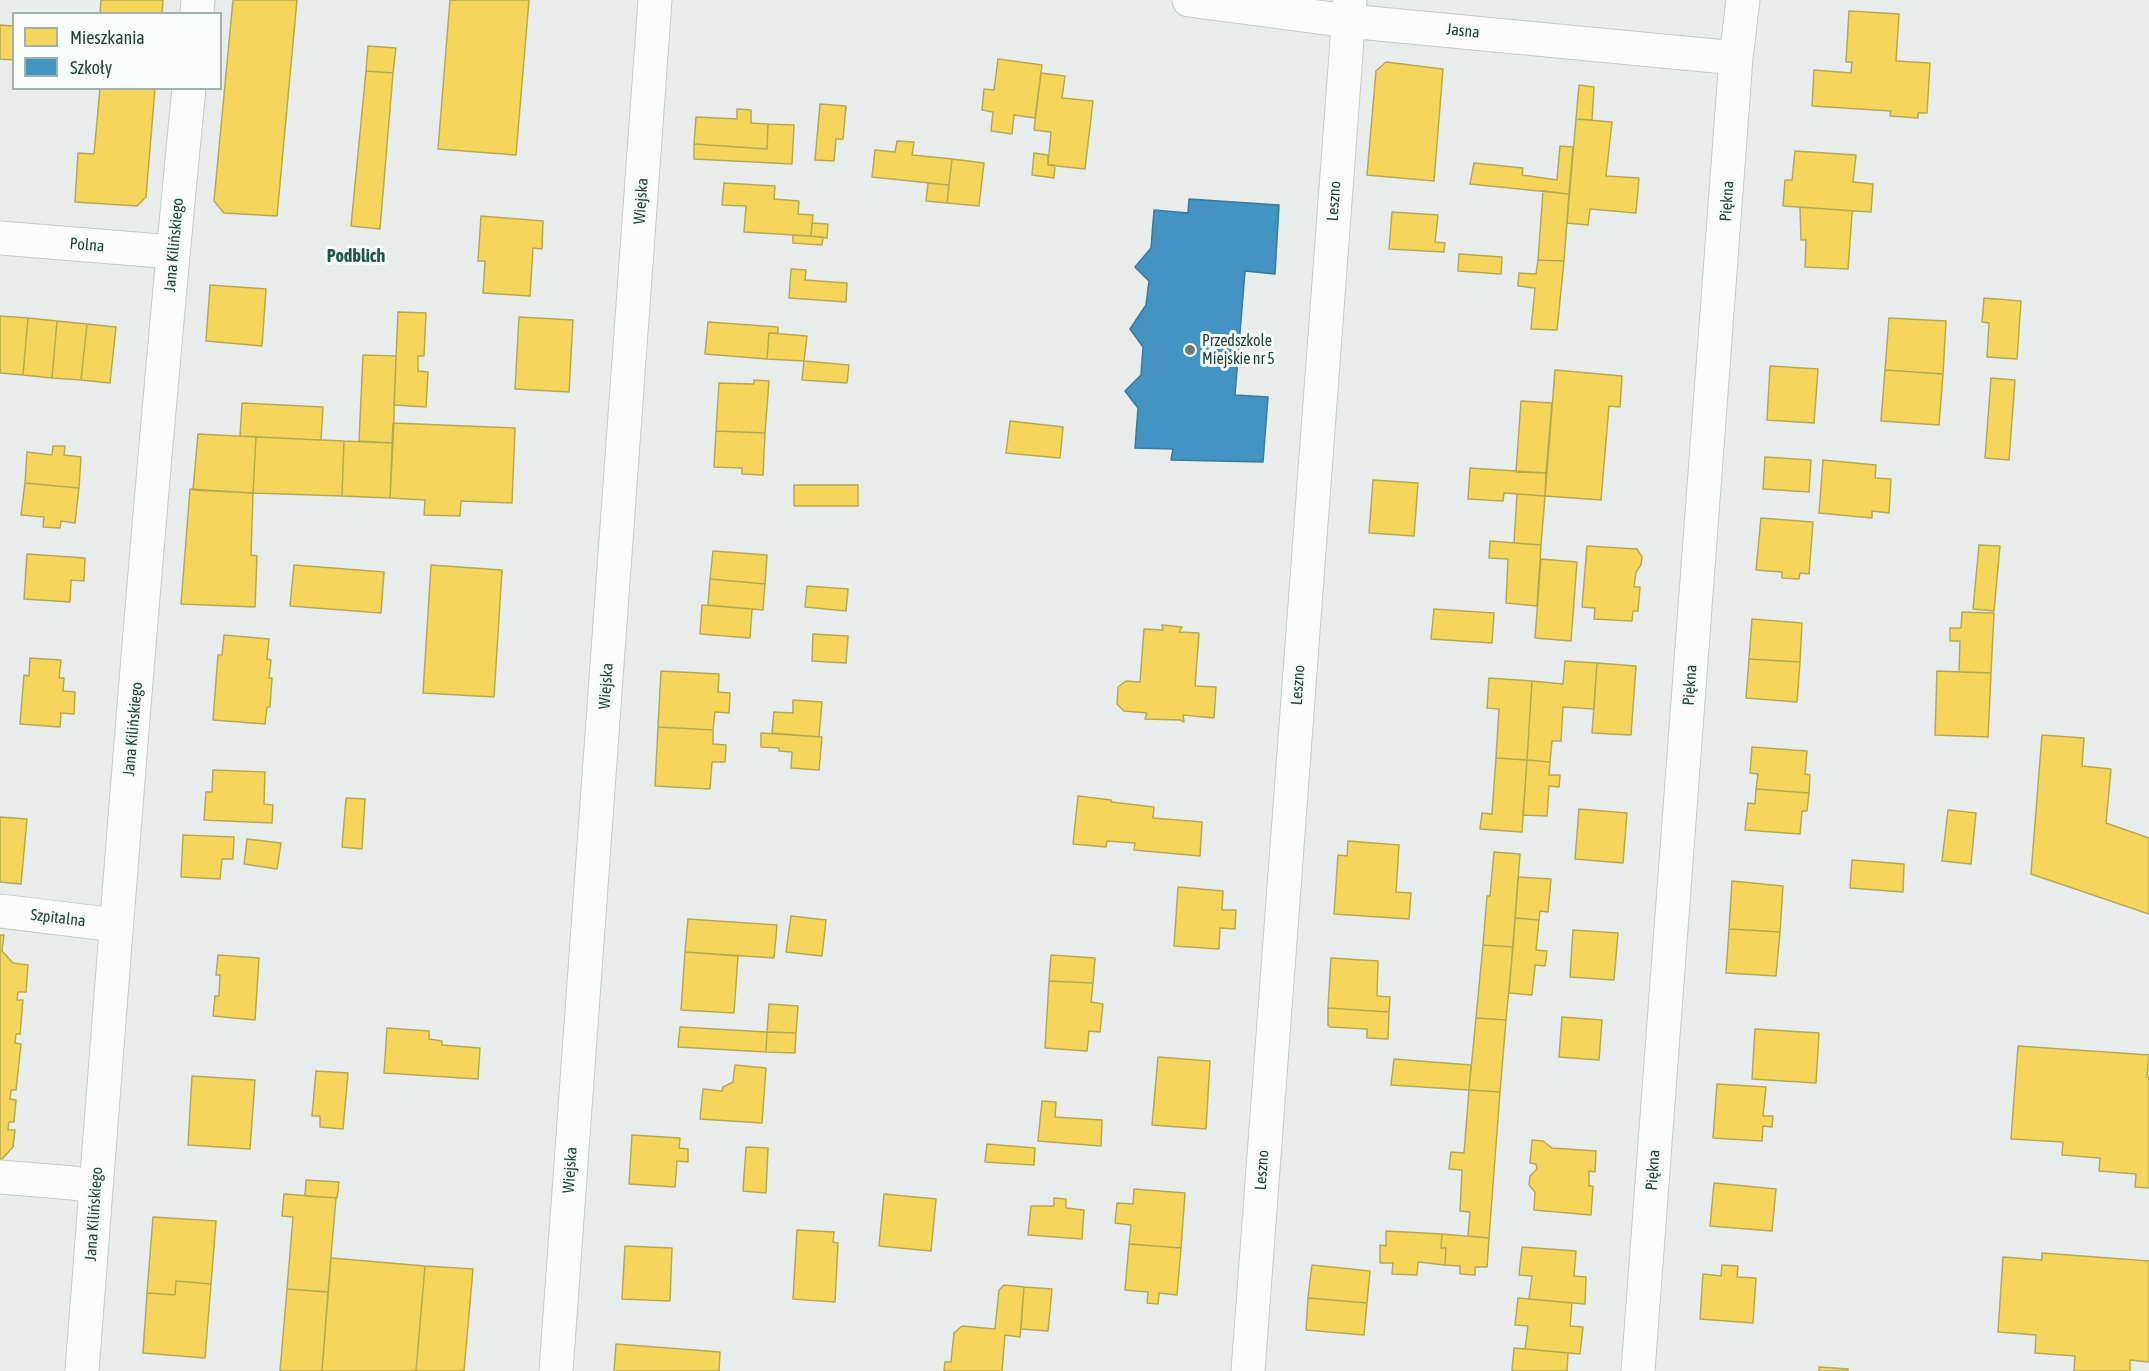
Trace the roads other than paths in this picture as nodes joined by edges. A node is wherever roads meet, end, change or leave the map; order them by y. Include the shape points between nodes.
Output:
1 (655, 0) edge
2 (1189, 0) edge
3 (1743, 0) edge
4 (1349, 10) edge
5 (1736, 58) junction
6 (189, 90) edge
7 (0, 238) edge
8 (173, 252) junction
9 (0, 911) edge
10 (116, 925) junction
11 (0, 1177) edge
12 (96, 1187) junction
13 (82, 1371) edge
14 (556, 1371) edge
15 (1248, 1371) edge
16 (1638, 1371) edge

1 - 14 street, Wiejska
2 - 4 street, Jasna
3 - 5 street, Piękna
4 - 5 street, Jasna
4 - 15 street, Leszno
5 - 16 street, Piękna
6 - 8 street, Jana Kilińskiego
7 - 8 street, Polna
8 - 10 street, Jana Kilińskiego
9 - 10 street, Szpitalna
10 - 12 street, Jana Kilińskiego
11 - 12 street
12 - 13 street, Jana Kilińskiego

